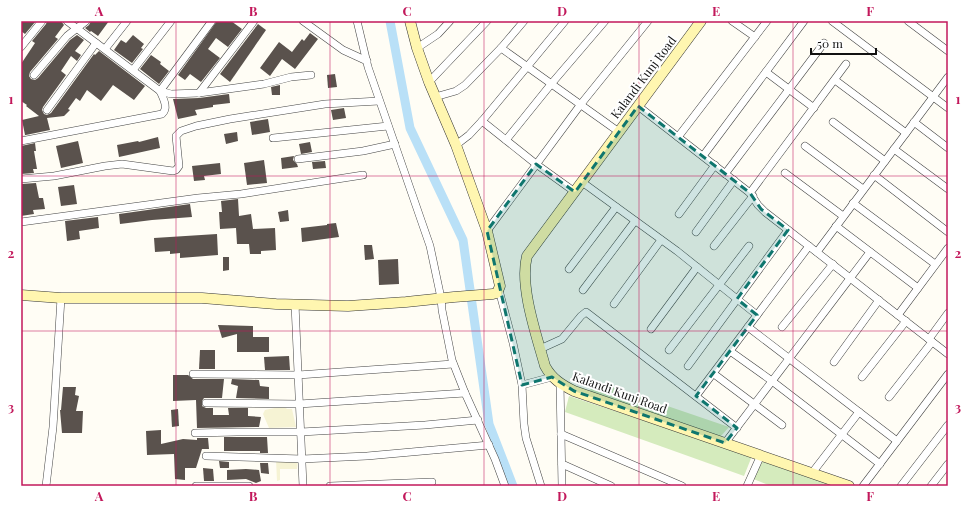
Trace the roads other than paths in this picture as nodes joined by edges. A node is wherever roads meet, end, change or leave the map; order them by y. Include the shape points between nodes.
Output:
1 (42, 21) edge
2 (67, 21) edge
3 (86, 21) edge
4 (127, 21) edge
5 (170, 21) edge
6 (212, 21) edge
7 (254, 21) edge
8 (358, 21) edge
9 (450, 21) edge
10 (487, 21) edge
11 (524, 21) edge
12 (565, 21) edge
13 (605, 21) edge
14 (648, 21) edge
15 (701, 21) edge
16 (732, 21) edge
17 (767, 21) edge
18 (804, 21) edge
19 (832, 21) edge
20 (908, 21) edge
21 (308, 22) edge
22 (412, 22) edge
23 (77, 28) junction
24 (755, 37) junction
25 (96, 43) junction
26 (824, 43) dead end
27 (21, 47) edge
28 (417, 48) junction
29 (501, 48) junction
30 (105, 49) junction
31 (948, 51) edge
32 (367, 61) junction
33 (846, 64) dead end
34 (527, 66) junction
35 (133, 70) junction
36 (766, 72) junction
37 (34, 75) dead end
38 (310, 75) dead end
39 (948, 77) edge
40 (835, 80) junction
41 (429, 82) junction
42 (552, 83) junction
43 (789, 90) junction
44 (160, 91) junction
45 (200, 93) junction
46 (435, 96) junction
47 (933, 97) junction
48 (380, 101) junction
49 (581, 104) junction
50 (638, 106) junction
51 (814, 108) junction
52 (948, 108) edge
53 (47, 110) dead end
54 (482, 121) junction
55 (833, 122) dead end
56 (914, 122) junction
57 (388, 126) junction
58 (619, 132) junction
59 (906, 133) junction
60 (678, 137) junction
61 (273, 138) dead end
62 (506, 140) junction
63 (21, 141) edge
64 (395, 144) junction
65 (456, 145) junction
66 (805, 146) dead end
67 (948, 148) edge
68 (894, 149) junction
69 (703, 156) junction
70 (298, 159) dead end
71 (885, 161) junction
72 (536, 164) junction
73 (714, 165) junction
74 (725, 174) junction
75 (785, 174) dead end
76 (363, 175) dead end
77 (874, 175) junction
78 (21, 179) edge
79 (734, 180) junction
80 (582, 182) junction
81 (863, 189) junction
82 (948, 189) edge
83 (574, 192) junction
84 (752, 194) junction
85 (853, 203) junction
86 (616, 207) junction
87 (679, 214) dead end
88 (843, 216) junction
89 (635, 221) junction
90 (21, 222) edge
91 (836, 226) junction
92 (788, 230) junction
93 (487, 231) junction
94 (696, 232) dead end
95 (948, 232) edge
96 (660, 240) junction
97 (714, 246) dead end
98 (749, 246) dead end
99 (809, 246) junction
100 (948, 248) edge
101 (817, 252) junction
102 (870, 252) junction
103 (833, 264) junction
104 (935, 264) junction
105 (697, 267) junction
106 (569, 269) dead end
107 (850, 278) junction
108 (720, 285) junction
109 (918, 288) junction
110 (499, 290) junction
111 (583, 290) dead end
112 (21, 295) edge
113 (61, 298) junction
114 (441, 298) junction
115 (737, 299) junction
116 (879, 300) junction
117 (295, 304) junction
118 (614, 304) dead end
119 (948, 313) edge
120 (757, 315) junction
121 (898, 315) junction
122 (906, 322) junction
123 (748, 327) junction
124 (782, 327) dead end
125 (651, 329) dead end
126 (930, 341) junction
127 (540, 349) junction
128 (670, 350) dead end
129 (730, 351) junction
130 (948, 354) edge
131 (789, 359) junction
132 (834, 362) dead end
133 (454, 364) junction
134 (688, 366) dead end
135 (193, 374) dead end
136 (714, 374) junction
137 (948, 374) edge
138 (298, 376) junction
139 (862, 377) dead end
140 (556, 380) junction
141 (772, 381) junction
142 (522, 385) junction
143 (465, 393) junction
144 (696, 396) junction
145 (889, 397) dead end
146 (206, 403) dead end
147 (299, 404) junction
148 (754, 405) junction
149 (859, 412) junction
150 (478, 420) junction
151 (782, 425) dead end
152 (948, 425) edge
153 (737, 428) junction
154 (300, 432) junction
155 (195, 434) dead end
156 (561, 434) junction
157 (842, 435) junction
158 (897, 441) junction
159 (725, 444) junction
160 (489, 445) junction
161 (761, 455) junction
162 (206, 456) dead end
163 (302, 459) junction
164 (562, 464) junction
165 (880, 464) junction
166 (947, 468) edge
167 (812, 474) junction
168 (432, 482) dead end
169 (46, 486) edge
170 (196, 486) edge
171 (249, 486) edge
172 (303, 486) edge
173 (330, 486) edge
174 (505, 486) edge
175 (541, 486) edge
176 (562, 486) edge
177 (611, 486) edge
178 (682, 486) edge
179 (747, 486) edge
180 (849, 486) edge
181 (863, 486) edge
182 (900, 486) edge
183 (931, 486) edge

1 - 27 street
2 - 23 street
3 - 23 street
4 - 30 street
5 - 35 street
6 - 44 street
7 - 45 street
8 - 32 street
9 - 28 street via 438,34
10 - 41 street
11 - 29 street
12 - 34 street
13 - 42 street
14 - 49 street
15 - 50 street, Kalandi Kunj Road
16 - 24 street
17 - 24 street
18 - 36 street
19 - 47 street
20 - 31 street
21 - 32 street via 343,50
22 - 28 street
23 - 25 street
23 - 37 street
24 - 60 street
25 - 30 street
25 - 53 street
26 - 43 street
28 - 41 street
29 - 34 street
29 - 46 street via 461,88
30 - 35 street
32 - 48 street
33 - 40 street
34 - 42 street
34 - 54 street
35 - 44 street
36 - 43 street
36 - 69 street
38 - 45 street
39 - 47 street
40 - 51 street
40 - 59 street
41 - 46 street
42 - 49 street
42 - 62 street
43 - 51 street
43 - 74 street
44 - 45 street via 171,94
44 - 63 street via 165,108 162,114
46 - 65 street
47 - 52 street
47 - 56 street
48 - 57 street
48 - 78 street via 325,104 230,119 181,131 176,136 179,166 173,171 122,164
49 - 58 street
49 - 72 street
50 - 58 street, Kalandi Kunj Road
50 - 60 street
51 - 84 street
54 - 62 street
54 - 65 street via 470,135
55 - 71 street
56 - 59 street
56 - 67 street
57 - 61 street
57 - 64 street
58 - 80 street, Kalandi Kunj Road
59 - 68 street
60 - 69 street
62 - 72 street
64 - 70 street via 363,151
64 - 114 street via 430,246
65 - 93 street
66 - 81 street
68 - 71 street
68 - 82 street
69 - 73 street
71 - 77 street
72 - 83 street
72 - 93 street
73 - 74 street
73 - 87 street
74 - 79 street
75 - 88 street
76 - 90 street via 241,194
77 - 81 street
77 - 95 street
79 - 84 street
79 - 94 street
80 - 83 street, Kalandi Kunj Road
80 - 86 street
81 - 85 street
83 - 127 street, Kalandi Kunj Road via 530,252 525,263 529,304
84 - 92 street via 762,209
84 - 97 street
85 - 88 street
85 - 104 street
86 - 89 street
86 - 106 street
88 - 91 street
89 - 96 street
89 - 111 street
91 - 101 street
91 - 102 street
92 - 99 street
92 - 115 street
93 - 110 street
96 - 105 street
96 - 118 street
98 - 108 street
99 - 101 street
99 - 120 street
100 - 104 street
101 - 103 street
102 - 107 street
102 - 109 street
103 - 107 street
103 - 124 street
104 - 109 street
105 - 108 street
105 - 125 street
107 - 116 street
107 - 131 street
108 - 115 street
108 - 128 street
109 - 121 street
110 - 114 street via 493,294
110 - 142 street
112 - 113 street
113 - 117 street via 202,298
113 - 169 street via 53,427
114 - 117 street via 348,306
114 - 133 street
115 - 120 street
115 - 134 street
116 - 121 street
116 - 132 street
117 - 138 street
119 - 126 street
120 - 123 street
121 - 122 street
122 - 126 street
122 - 139 street
123 - 129 street
123 - 131 street
126 - 130 street
126 - 145 street
127 - 140 street, Kalandi Kunj Road via 549,374
127 - 144 street via 562,339 586,312
129 - 136 street
129 - 141 street
131 - 141 street
131 - 149 street
133 - 138 street
133 - 143 street
135 - 138 street
136 - 144 street
136 - 148 street
137 - 158 street
138 - 147 street
140 - 142 street
140 - 156 street
140 - 159 street, Kalandi Kunj Road via 574,391
141 - 148 street
141 - 157 street
142 - 175 street via 524,431
143 - 147 street
143 - 150 street
144 - 153 street
146 - 147 street
147 - 154 street
148 - 151 street
148 - 153 street
149 - 157 street
149 - 158 street
150 - 154 street
150 - 160 street
152 - 182 street
153 - 159 street
154 - 155 street
154 - 163 street
156 - 164 street
156 - 178 street
157 - 165 street
157 - 167 street
158 - 165 street
159 - 161 street, Kalandi Kunj Road
160 - 163 street
160 - 174 street
161 - 167 street, Kalandi Kunj Road
161 - 179 street
162 - 163 street
163 - 172 street
164 - 176 street
164 - 177 street
165 - 181 street
166 - 183 street
167 - 180 street, Kalandi Kunj Road
168 - 173 street
170 - 171 street

